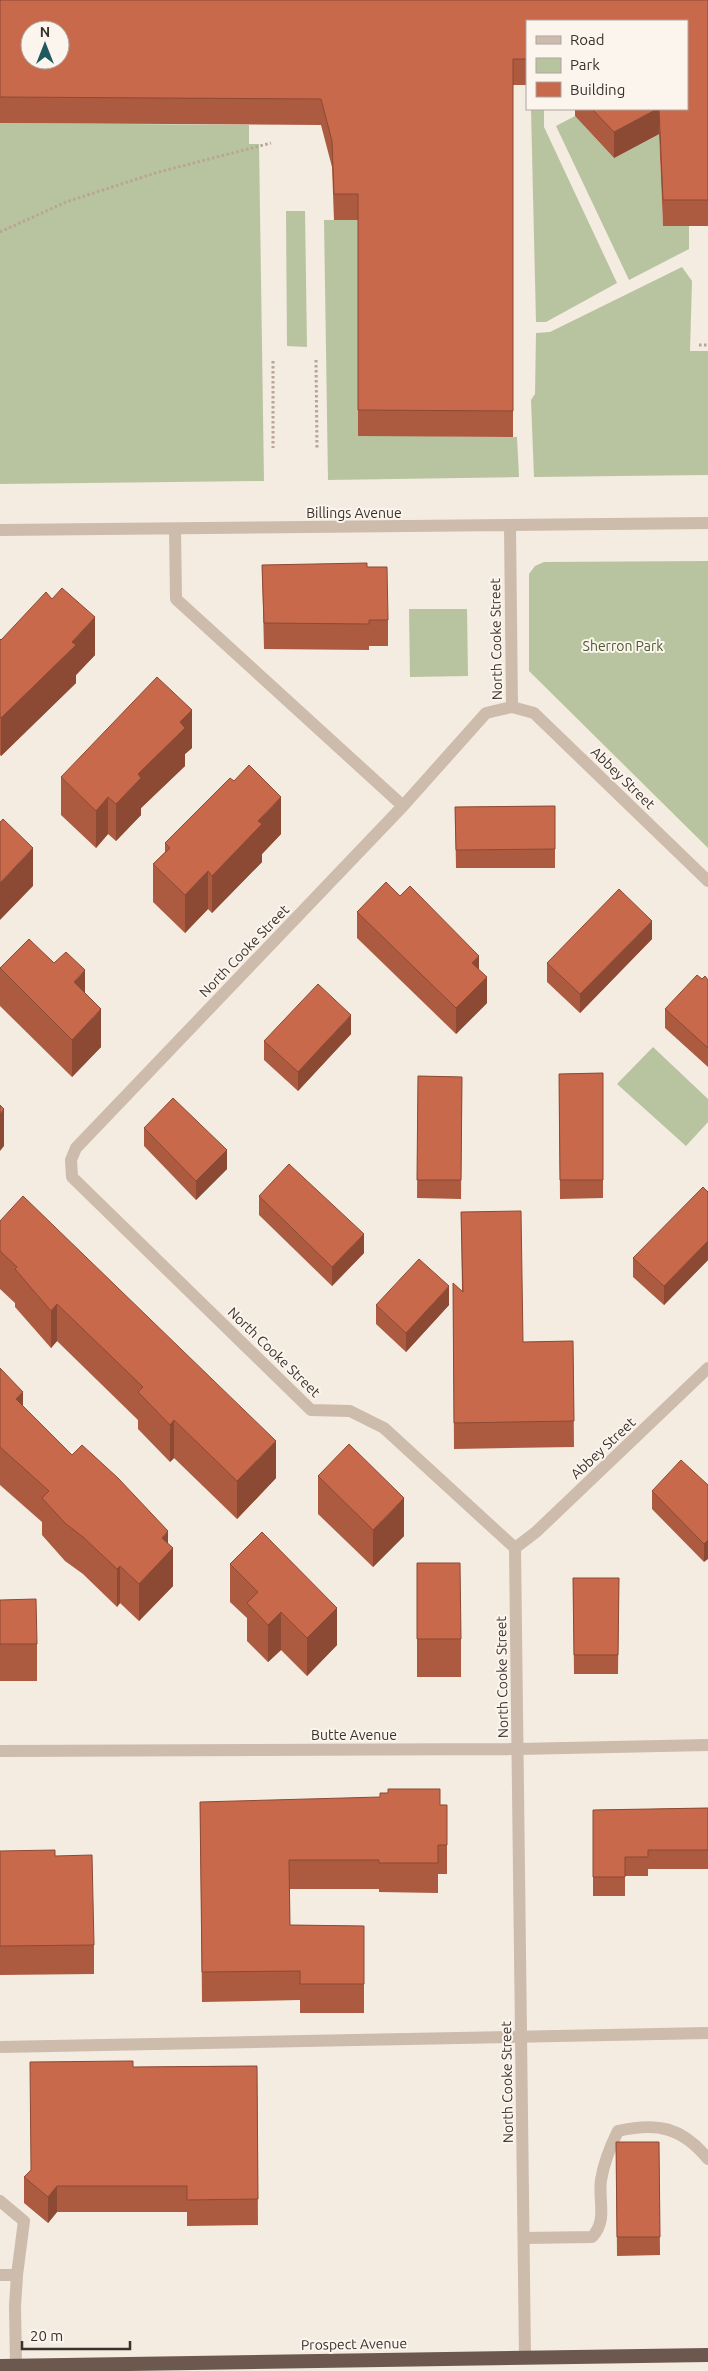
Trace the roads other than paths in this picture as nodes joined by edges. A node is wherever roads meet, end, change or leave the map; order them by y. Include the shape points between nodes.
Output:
1 (708, 523) edge
2 (510, 527) junction
3 (175, 529) junction
4 (0, 530) edge
5 (512, 707) junction
6 (403, 806) junction
7 (708, 881) edge
8 (708, 1368) edge
9 (515, 1548) junction
10 (708, 1745) edge
11 (518, 1749) junction
12 (0, 1751) edge
13 (708, 2033) edge
14 (522, 2036) junction
15 (0, 2047) edge
16 (708, 2159) edge
17 (0, 2201) edge
18 (524, 2238) junction
19 (0, 2275) edge
20 (17, 2275) junction
21 (708, 2355) edge
22 (525, 2358) junction
23 (16, 2365) junction
24 (0, 2366) edge
25 (261, 2366) edge
26 (291, 2366) edge

1 - 2 street, Billings Avenue
2 - 3 street, Billings Avenue
2 - 5 street, North Cooke Street
3 - 4 street, Billings Avenue
3 - 6 street via 176,599
5 - 6 street, North Cooke Street via 486,713
5 - 7 street, Abbey Street via 534,713
6 - 9 street, North Cooke Street via 76,1148 71,1160 72,1177 311,1410 350,1412 384,1428
8 - 9 street, Abbey Street via 536,1532
9 - 11 street, North Cooke Street
10 - 11 street, Butte Avenue
11 - 12 street, Butte Avenue
11 - 14 street, North Cooke Street
13 - 14 street
14 - 15 street
14 - 18 street, North Cooke Street
16 - 18 street via 699,2148 673,2130 642,2125 618,2131 608,2150 601,2182 602,2216 599,2229 592,2237
17 - 20 street via 24,2221
18 - 22 street, North Cooke Street
19 - 20 street
20 - 23 street
21 - 22 highway, Prospect Avenue
22 - 26 highway, Prospect Avenue
23 - 24 highway, Prospect Avenue
23 - 25 highway, Prospect Avenue
25 - 26 highway, Prospect Avenue

